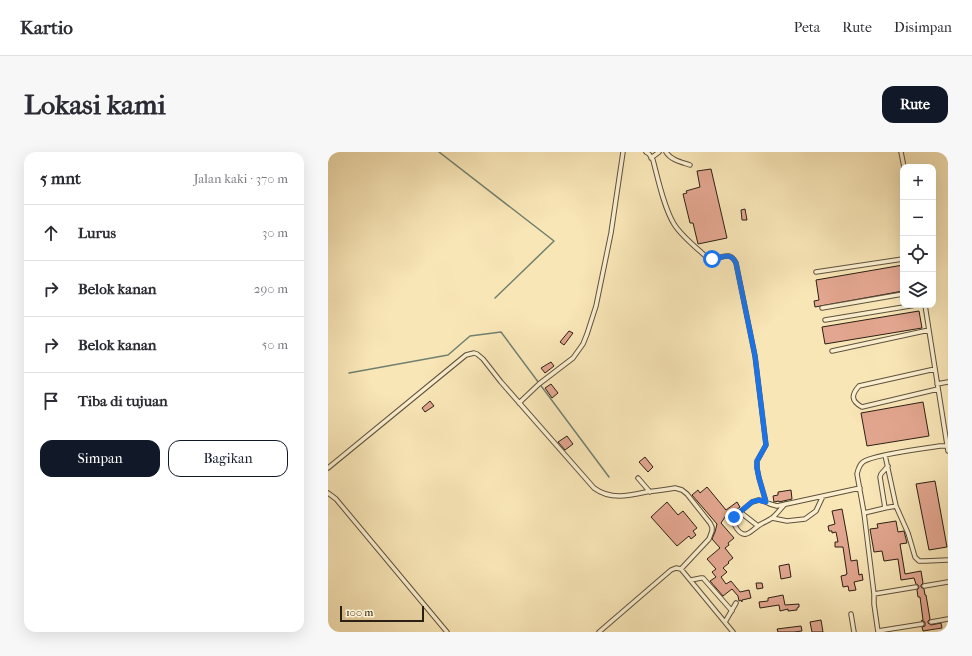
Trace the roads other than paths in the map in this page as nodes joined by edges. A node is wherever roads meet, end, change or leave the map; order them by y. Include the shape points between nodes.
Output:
1 (623, 152) edge
2 (646, 152) edge
3 (659, 152) edge
4 (666, 152) edge
5 (901, 152) edge
6 (652, 158) junction
7 (903, 164) edge
8 (690, 165) dead end
9 (900, 259) edge
10 (816, 272) dead end
11 (900, 295) edge
12 (822, 308) dead end
13 (900, 308) edge
14 (925, 308) edge
15 (825, 320) dead end
16 (929, 330) junction
17 (832, 351) dead end
18 (935, 369) junction
19 (948, 382) edge
20 (938, 386) junction
21 (519, 403) junction
22 (947, 446) edge
23 (948, 451) edge
24 (885, 456) junction
25 (888, 466) junction
26 (328, 468) edge
27 (638, 478) dead end
28 (860, 488) junction
29 (650, 492) junction
30 (328, 493) edge
31 (823, 496) junction
32 (766, 502) junction
33 (786, 504) junction
34 (896, 506) junction
35 (885, 508) junction
36 (740, 512) junction
37 (864, 512) junction
38 (772, 518) junction
39 (758, 526) junction
40 (948, 560) edge
41 (681, 569) junction
42 (691, 580) junction
43 (948, 582) edge
44 (924, 586) dead end
45 (916, 587) dead end
46 (874, 594) junction
47 (736, 603) dead end
48 (732, 611) junction
49 (850, 614) dead end
50 (948, 619) edge
51 (725, 622) junction
52 (931, 622) dead end
53 (922, 624) dead end
54 (446, 632) edge
55 (599, 632) edge
56 (733, 632) edge
57 (854, 632) edge
58 (878, 632) edge

1 - 21 lane via 611,233 596,306 583,344 573,358
2 - 6 lane
3 - 6 lane
4 - 8 lane via 672,159
5 - 7 lane
6 - 32 lane via 674,225 708,258 730,256 736,263 756,363 766,445 757,461 757,468
9 - 10 lane
11 - 12 lane
13 - 15 lane
14 - 16 lane
16 - 17 lane
16 - 18 lane
18 - 20 lane
18 - 20 lane via 859,386 853,395 854,401 862,407
19 - 20 lane
20 - 22 lane
21 - 26 lane via 483,359 478,354 470,353
21 - 29 lane via 600,493 623,496
22 - 23 lane
22 - 24 lane
24 - 25 lane
24 - 28 lane via 862,463 857,474
25 - 34 lane
25 - 35 lane via 880,477
27 - 29 lane
28 - 31 lane
28 - 37 lane
29 - 41 lane via 674,488 682,490 712,527 709,539
30 - 54 lane via 336,499
31 - 33 lane
31 - 38 lane via 816,510 805,519 787,521
32 - 33 lane via 777,506
32 - 36 lane via 752,502
33 - 38 lane
34 - 35 lane
34 - 40 lane via 908,532 915,557 924,561
35 - 37 lane
36 - 39 lane
36 - 39 lane via 734,517 734,522 741,533 752,532
37 - 46 lane
38 - 39 lane
41 - 42 lane
41 - 55 lane via 671,570
42 - 48 lane via 703,578
42 - 51 lane
43 - 44 lane
45 - 46 lane
46 - 58 lane
47 - 48 lane
48 - 51 lane
49 - 57 lane
50 - 52 lane
51 - 56 lane
53 - 58 lane

